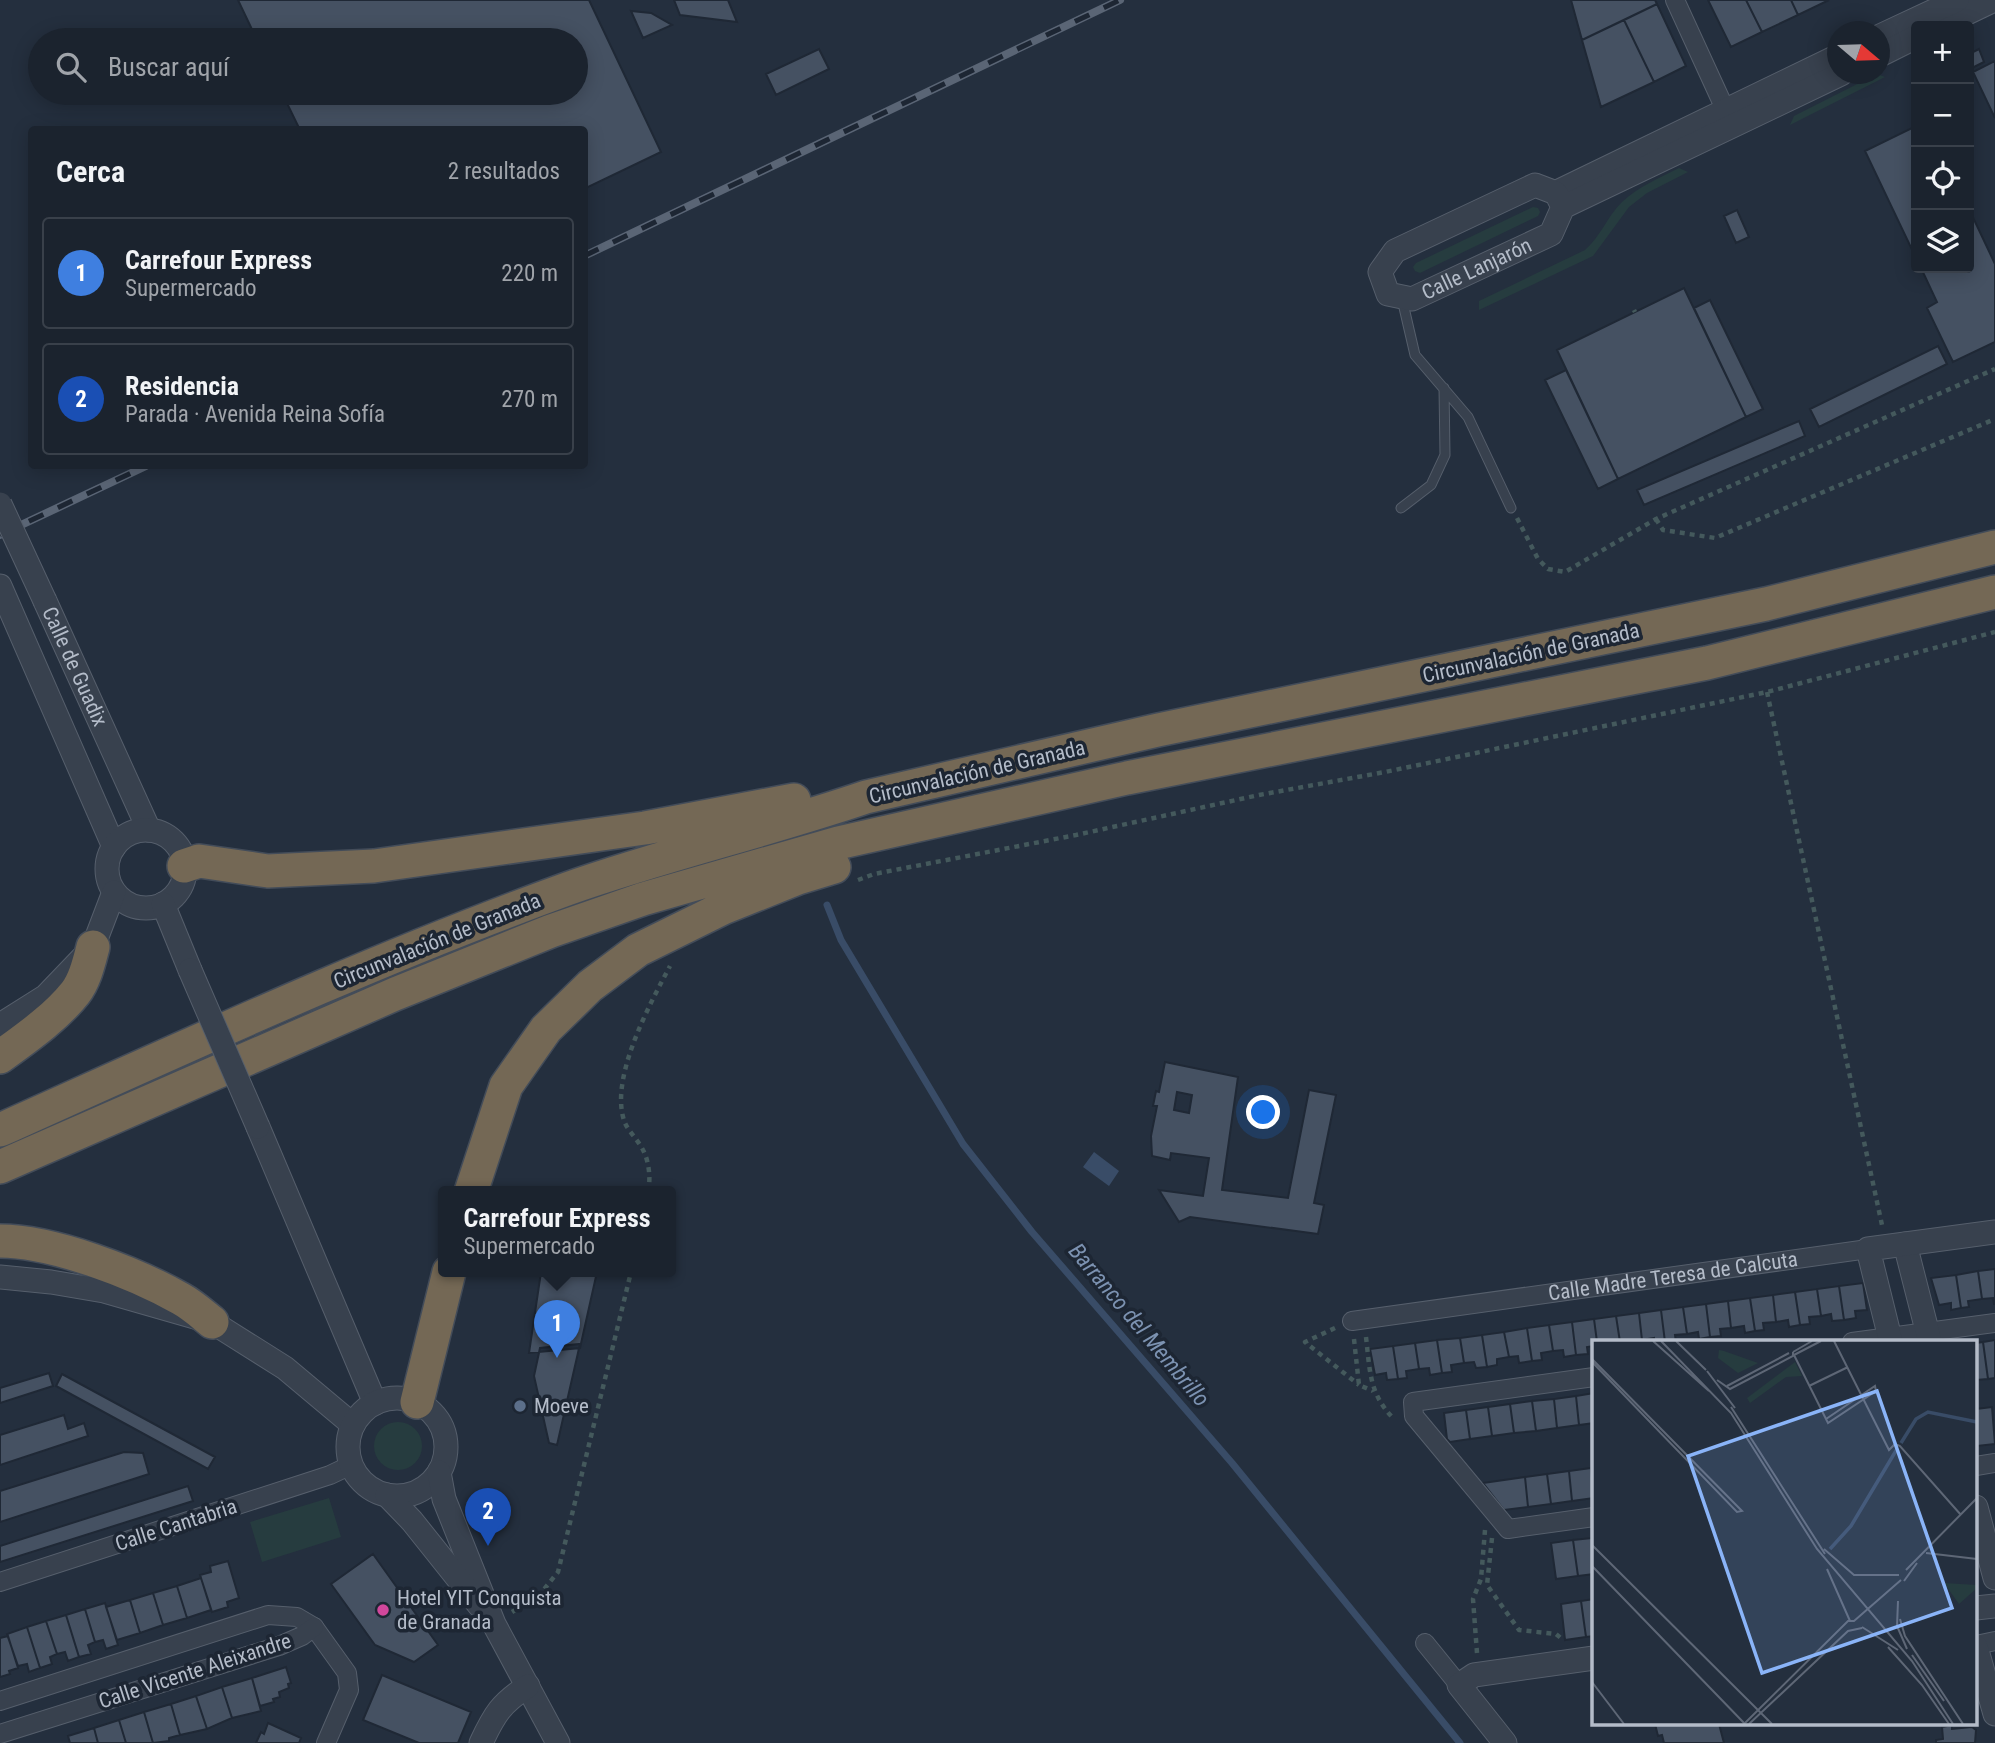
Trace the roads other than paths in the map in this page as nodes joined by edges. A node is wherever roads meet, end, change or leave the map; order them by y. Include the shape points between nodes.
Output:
1 (1675, 0) edge
2 (1957, 0) edge
3 (1994, 0) edge
4 (1950, 21) edge
5 (1890, 31) edge
6 (1911, 40) edge
7 (1890, 50) edge
8 (1827, 61) edge
9 (1827, 80) edge
10 (1725, 109) junction
11 (1560, 200) junction
12 (1402, 297) junction
13 (1444, 388) junction
14 (0, 504) edge
15 (1401, 508) dead end
16 (1511, 508) road end
17 (1995, 547) edge
18 (0, 586) edge
19 (1995, 592) edge
20 (1127, 778) junction
21 (866, 797) junction
22 (149, 830) junction
23 (114, 847) junction
24 (184, 866) junction
25 (114, 892) junction
26 (163, 904) junction
27 (93, 947) junction
28 (0, 1025) edge
29 (0, 1057) edge
30 (0, 1130) edge
31 (0, 1167) edge
32 (473, 1186) edge
33 (1995, 1232) edge
34 (0, 1241) edge
35 (1886, 1246) junction
36 (0, 1277) edge
37 (448, 1277) edge
38 (1352, 1321) road end
39 (212, 1322) junction
40 (1995, 1324) edge
41 (1929, 1337) edge
42 (1891, 1340) edge
43 (1592, 1377) edge
44 (417, 1402) junction
45 (375, 1403) junction
46 (353, 1425) junction
47 (351, 1465) junction
48 (439, 1472) junction
49 (387, 1495) junction
50 (1978, 1514) edge
51 (1592, 1517) edge
52 (1995, 1578) edge
53 (0, 1582) edge
54 (494, 1625) junction
55 (314, 1628) junction
56 (1995, 1641) edge
57 (1425, 1643) dead end
58 (1978, 1645) edge
59 (1978, 1653) edge
60 (1588, 1659) edge
61 (1459, 1685) junction
62 (528, 1686) junction
63 (0, 1701) edge
64 (1995, 1714) edge
65 (0, 1734) edge
66 (326, 1743) edge
67 (481, 1743) edge
68 (558, 1743) edge
69 (1505, 1743) edge

1 - 10 street
2 - 5 street
3 - 4 street
6 - 7 street
8 - 10 street
9 - 11 street
10 - 11 street
11 - 12 street, Calle Lanjarón via 1552,234 1412,299
11 - 12 street, Calle Lanjarón via 1535,185 1395,251 1380,272 1388,294
12 - 13 lane via 1415,355
13 - 15 lane via 1445,455 1431,485
13 - 16 lane via 1468,417
14 - 22 street, Calle de Guadix, bridge
17 - 21 highway, Circunvalación de Granada via 1766,604 1158,730
18 - 23 street, Calle de Guadix
19 - 20 highway, Circunvalación de Granada via 1707,663
20 - 31 highway, Circunvalación de Granada via 838,843 564,926 395,993
20 - 32 highway via 1074,807 927,840 798,878 638,950 590,986 546,1029 506,1086
21 - 24 highway via 816,795 645,828 374,866 268,870 199,861
21 - 30 highway, Circunvalación de Granada via 582,884 466,927
22 - 23 street via 135,832
22 - 24 street via 169,838
23 - 25 street via 107,870
24 - 26 street via 179,888
25 - 26 street via 142,908
25 - 27 street
26 - 45 street, bridge
27 - 28 street via 46,996
27 - 29 highway via 76,992
33 - 35 street, Calle Madre Teresa de Calcuta
34 - 39 highway via 57,1250 128,1275 184,1300
35 - 38 street, Calle Madre Teresa de Calcuta
35 - 41 street
35 - 42 street
36 - 39 street via 104,1291
37 - 44 highway
39 - 46 street via 285,1368
40 - 41 street
41 - 42 street
43 - 51 street via 1413,1402 1415,1416 1504,1525
44 - 45 street via 388,1398
44 - 48 street via 432,1413 443,1432 445,1457
45 - 46 street
46 - 47 street via 348,1452
47 - 49 street via 371,1489
47 - 53 street, Calle Cantabria
48 - 49 street via 417,1491
48 - 54 street via 444,1499
49 - 54 street
50 - 52 street
54 - 62 street
55 - 63 street, Calle Vicente Aleixandre via 297,1617 268,1615
55 - 65 street, Calle Vicente Aleixandre via 279,1646
55 - 66 street via 347,1673 349,1690
56 - 58 street
57 - 61 street
59 - 64 street
60 - 61 street via 1474,1675
61 - 69 street
62 - 67 street via 493,1716
62 - 68 street

